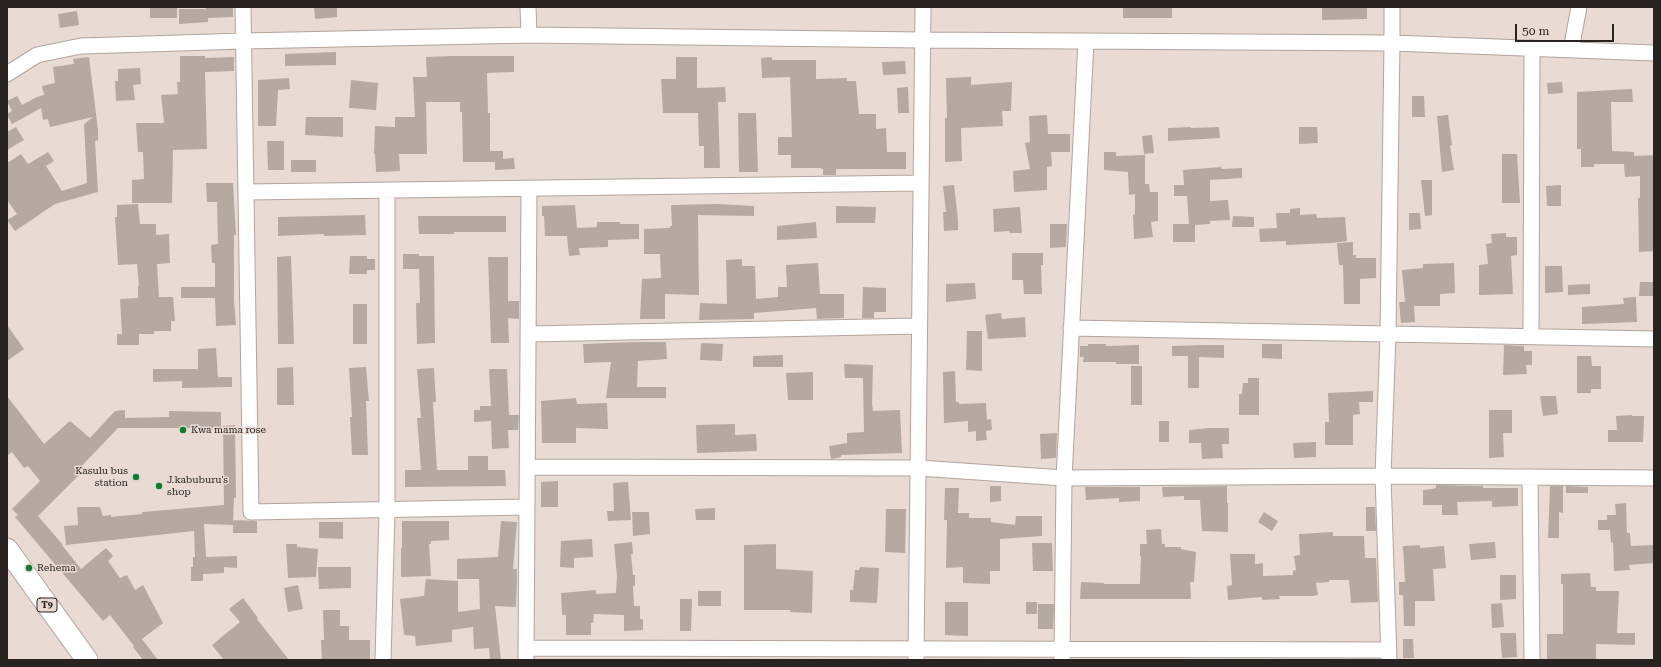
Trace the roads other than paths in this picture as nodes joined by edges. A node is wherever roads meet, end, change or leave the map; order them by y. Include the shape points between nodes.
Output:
1 (243, 7) edge
2 (528, 7) edge
3 (923, 7) edge
4 (1392, 7) edge
5 (1579, 7) edge
6 (529, 35) junction
7 (922, 40) junction
8 (244, 41) junction
9 (1086, 41) junction
10 (1392, 43) junction
11 (1532, 48) junction
12 (1571, 50) junction
13 (1654, 53) edge
14 (7, 74) edge
15 (920, 183) junction
16 (529, 188) junction
17 (387, 190) junction
18 (246, 192) junction
19 (919, 326) junction
20 (1071, 328) junction
21 (528, 334) junction
22 (1388, 334) junction
23 (1531, 336) junction
24 (1654, 339) edge
25 (527, 468) junction
26 (919, 468) junction
27 (1383, 476) junction
28 (1530, 477) junction
29 (1064, 478) junction
30 (1654, 478) edge
31 (527, 507) junction
32 (387, 511) junction
33 (7, 549) edge
34 (526, 654) edge
35 (916, 655) edge
36 (1061, 655) edge
37 (1389, 655) edge
38 (87, 660) edge
39 (383, 660) edge
40 (1532, 660) edge

1 - 8 street
2 - 6 street
3 - 7 street
4 - 10 street
5 - 12 street
6 - 7 street
6 - 8 street
7 - 9 street
7 - 15 street
8 - 14 street via 81,46 37,55
8 - 18 street
9 - 10 street
9 - 20 street
10 - 11 street
10 - 22 street
11 - 12 street
11 - 23 street
12 - 13 street
15 - 16 street
15 - 19 street
16 - 17 street
16 - 21 street
17 - 18 street
17 - 32 street
18 - 32 street via 251,512
19 - 21 street
19 - 26 street
20 - 22 street
20 - 29 street
21 - 25 street
22 - 23 street
22 - 27 street
23 - 24 street
25 - 26 street
25 - 31 street
26 - 29 street
26 - 35 street
27 - 28 street
27 - 29 street
27 - 37 street
28 - 30 street
28 - 40 street
29 - 36 street
31 - 32 street
31 - 34 street
32 - 39 street
33 - 38 highway, T9
34 - 35 street
35 - 36 street
36 - 37 street

